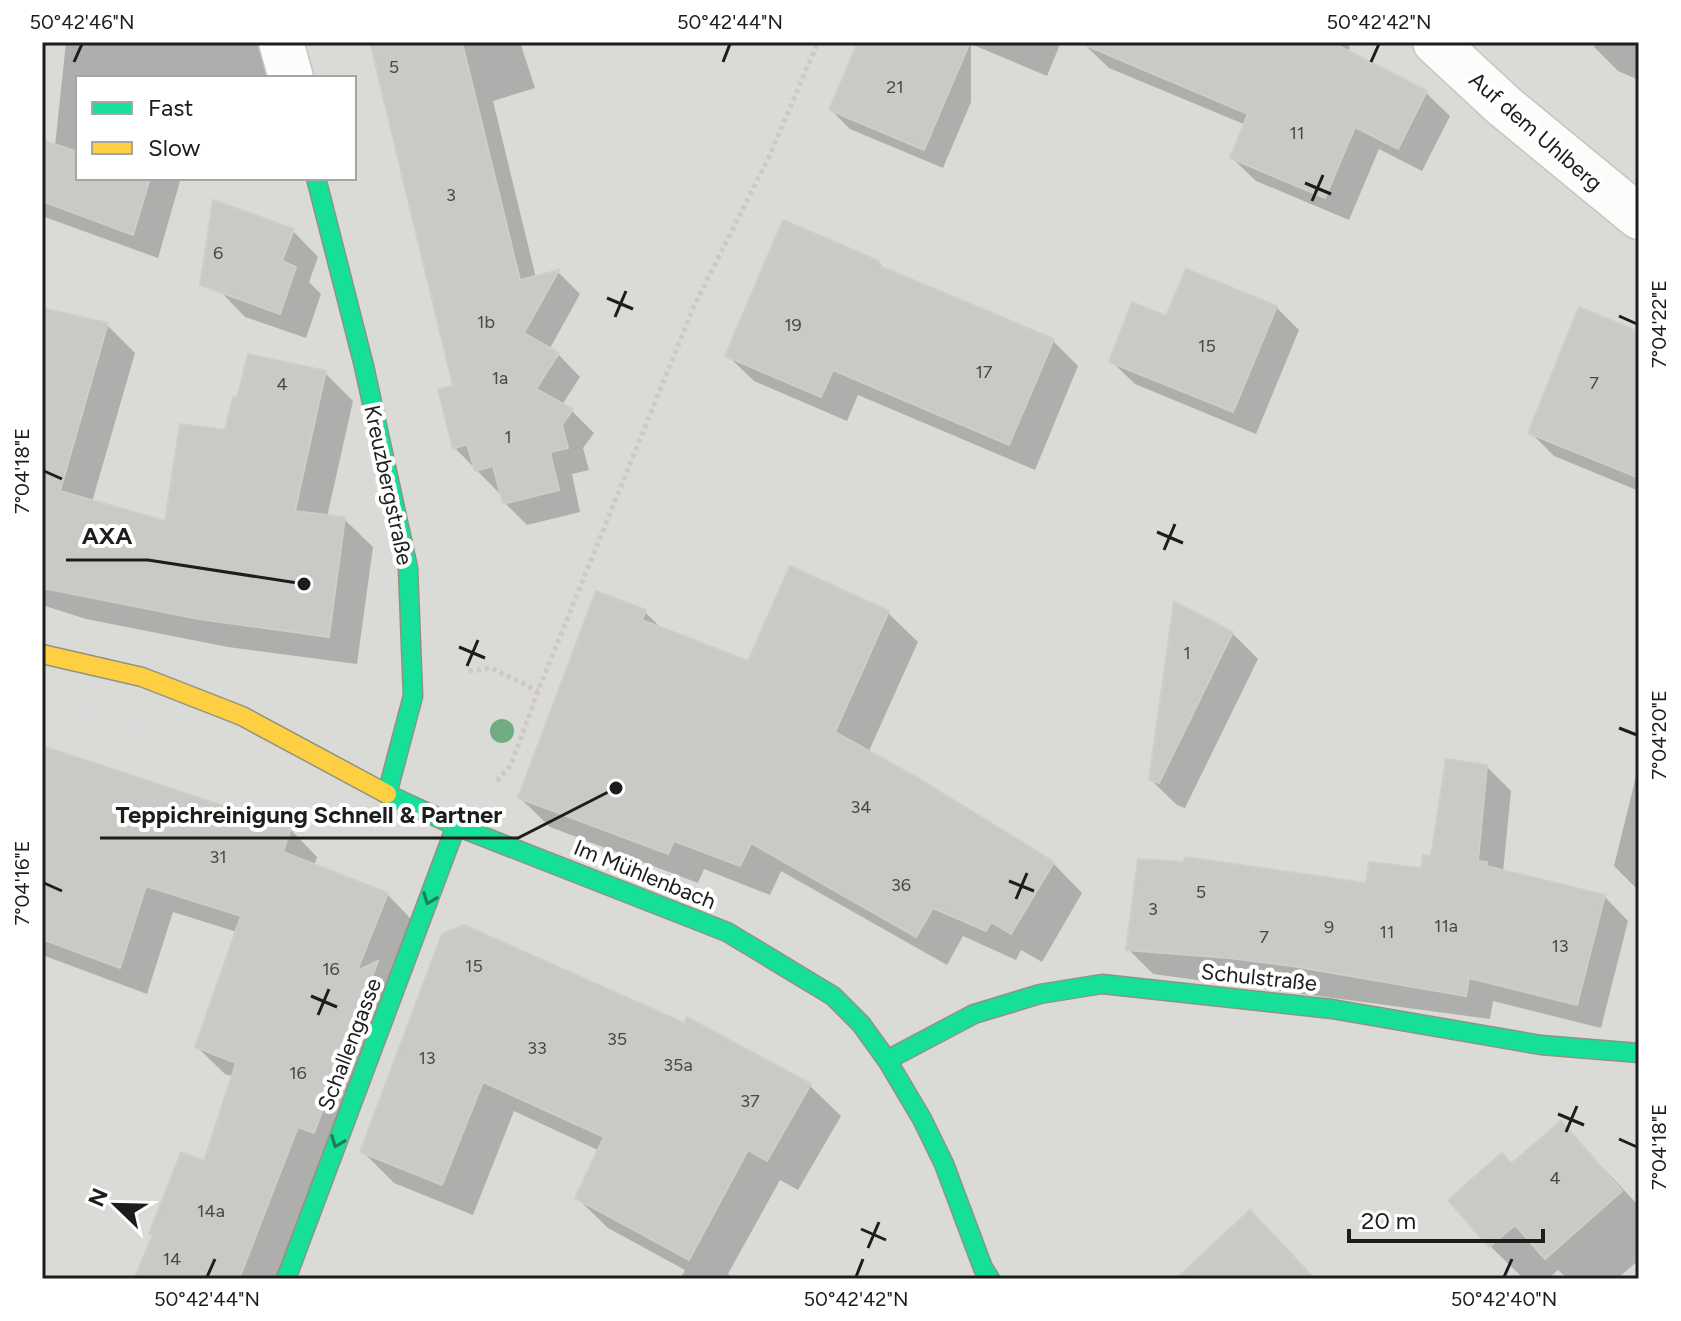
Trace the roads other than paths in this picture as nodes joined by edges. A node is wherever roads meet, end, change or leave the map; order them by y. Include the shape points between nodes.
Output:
1 (281, 42) edge
2 (1435, 42) edge
3 (290, 76) edge
4 (317, 180) edge
5 (1639, 217) edge
6 (42, 654) edge
7 (387, 794) junction
8 (456, 826) junction
9 (1639, 1053) edge
10 (887, 1060) junction
11 (286, 1279) edge
12 (990, 1279) edge

1 - 3 street
2 - 5 street, Auf dem Uhlberg
4 - 7 street, Kreuzbergstraße via 408,568 413,696
6 - 7 street, Im Mühlenbach via 142,677 242,716
7 - 8 street, Im Mühlenbach
8 - 10 street, Im Mühlenbach via 727,932 833,996
8 -> 11 street, Schallengasse
9 - 10 street, Schulstraße via 1541,1045 1332,1009 1102,984 1040,994 974,1014
10 - 12 street, Im Mühlenbach via 944,1164

